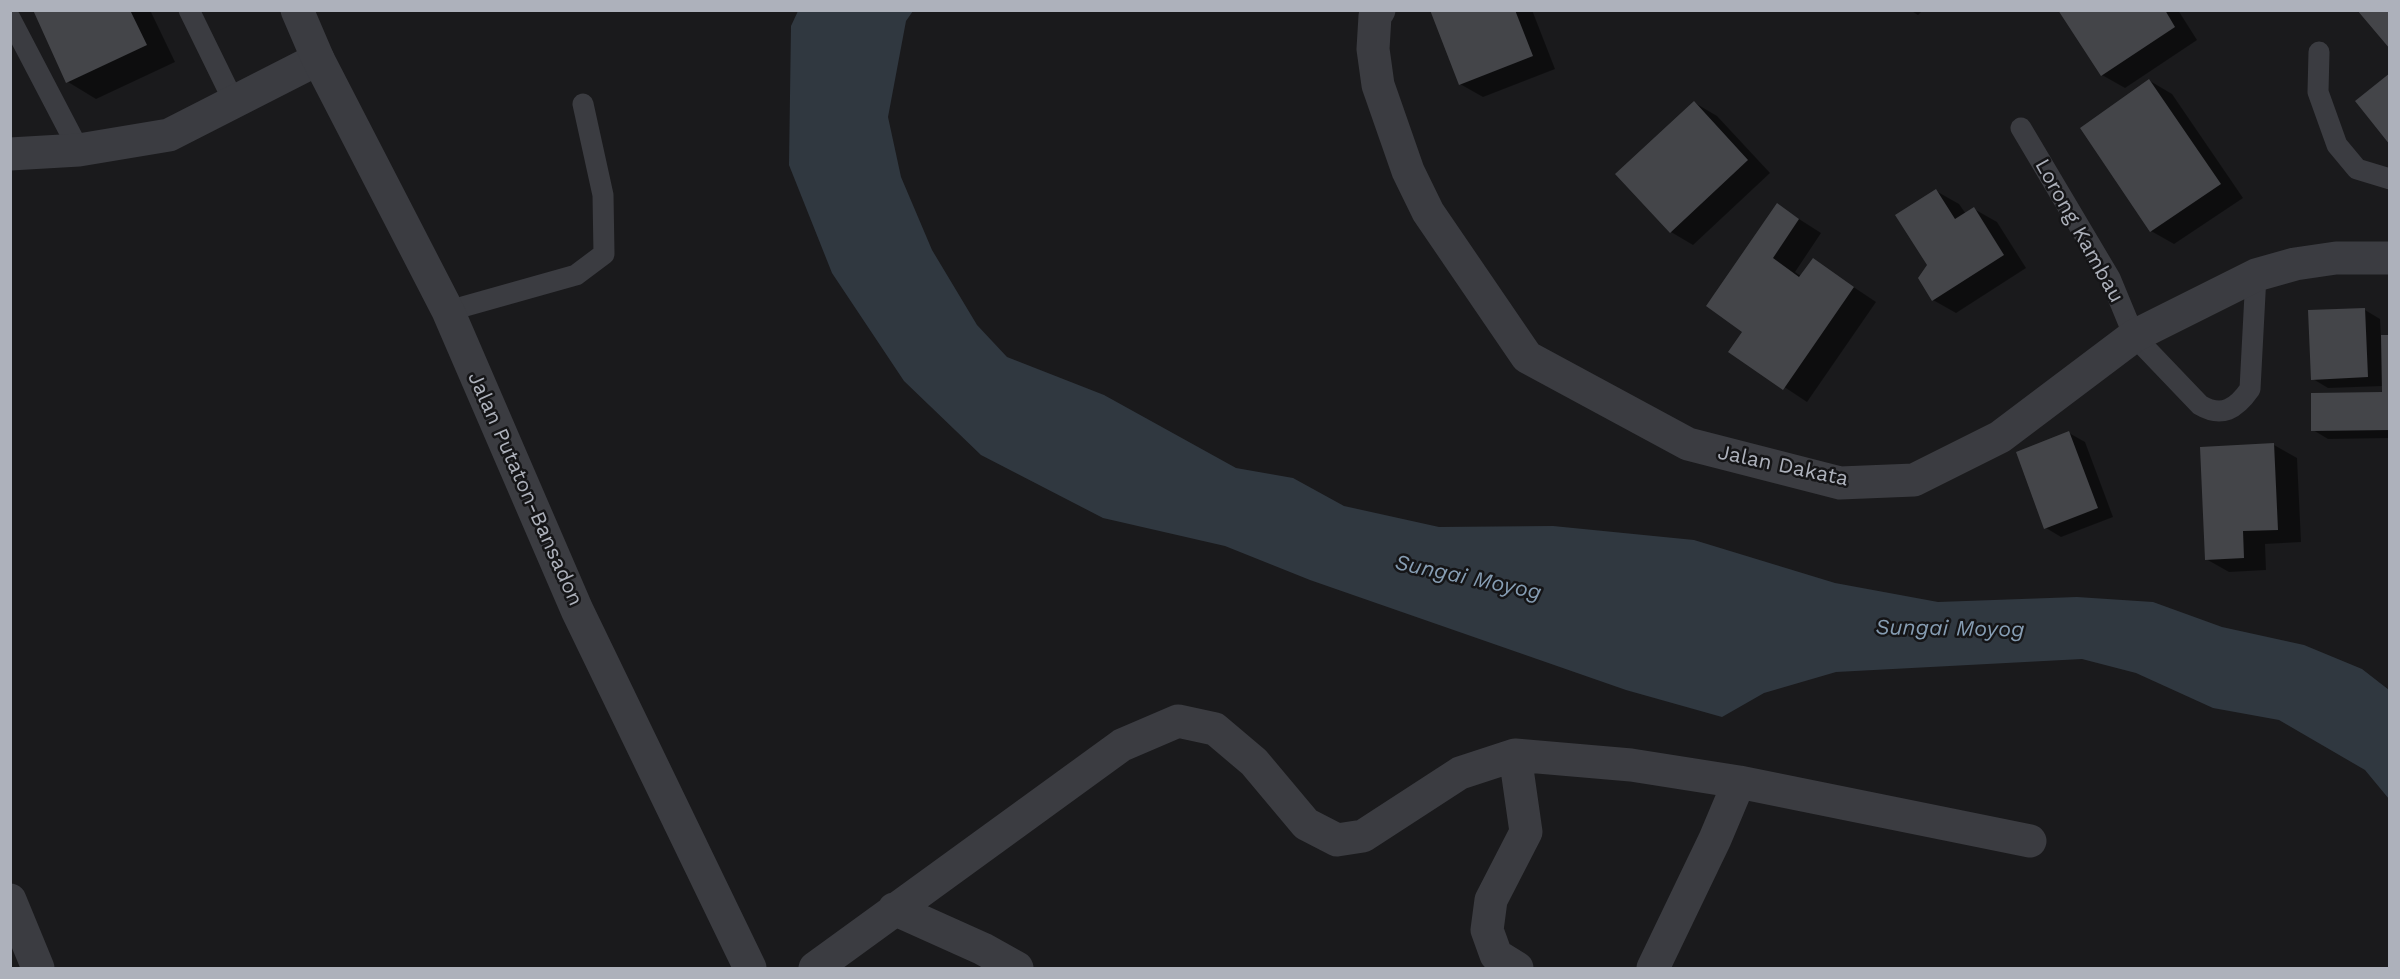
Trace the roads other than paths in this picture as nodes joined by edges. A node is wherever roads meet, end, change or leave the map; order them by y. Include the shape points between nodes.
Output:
1 (189, 10) edge
2 (297, 10) edge
3 (1379, 10) edge
4 (10, 18) edge
5 (2319, 52) dead end
6 (318, 59) junction
7 (234, 102) junction
8 (583, 105) dead end
9 (2021, 129) dead end
10 (79, 150) junction
11 (10, 154) edge
12 (2390, 179) edge
13 (2390, 258) edge
14 (2256, 275) junction
15 (448, 311) junction
16 (2133, 336) junction
17 (1515, 755) junction
18 (1739, 782) junction
19 (2030, 841) dead end
20 (10, 900) edge
21 (894, 909) junction
22 (38, 969) edge
23 (750, 969) edge
24 (815, 969) edge
25 (1017, 969) edge
26 (1517, 969) edge
27 (1653, 969) edge

1 - 7 lane
2 - 6 street, Jalan Putaton-Bansadon
3 - 16 street, Jalan Dakata via 1373,49 1378,85 1408,171 1428,212 1527,357 1688,444 1839,483 1914,480 2000,437
4 - 10 lane
5 - 12 lane via 2318,92 2337,144 2357,169
6 - 7 street
6 - 15 street, Jalan Putaton-Bansadon
7 - 10 street via 169,135
8 - 15 lane via 603,195 604,254 576,275
9 - 16 lane, Lorong Kambau via 2110,278
10 - 11 street
13 - 14 street, Jalan Dakata via 2326,260
14 - 16 street, Jalan Dakata
14 - 16 lane via 2250,389 2240,404 2229,411 2211,412 2200,405
15 - 23 street, Jalan Putaton-Bansadon via 577,610
17 - 18 street via 1631,765
17 - 21 street via 1460,773 1364,836 1337,840 1306,824 1254,762 1215,729 1178,721 1122,745
17 - 26 street via 1526,831 1491,900 1487,930 1496,955
18 - 19 street
18 - 27 street
20 - 22 street
21 - 24 street
21 - 25 street

